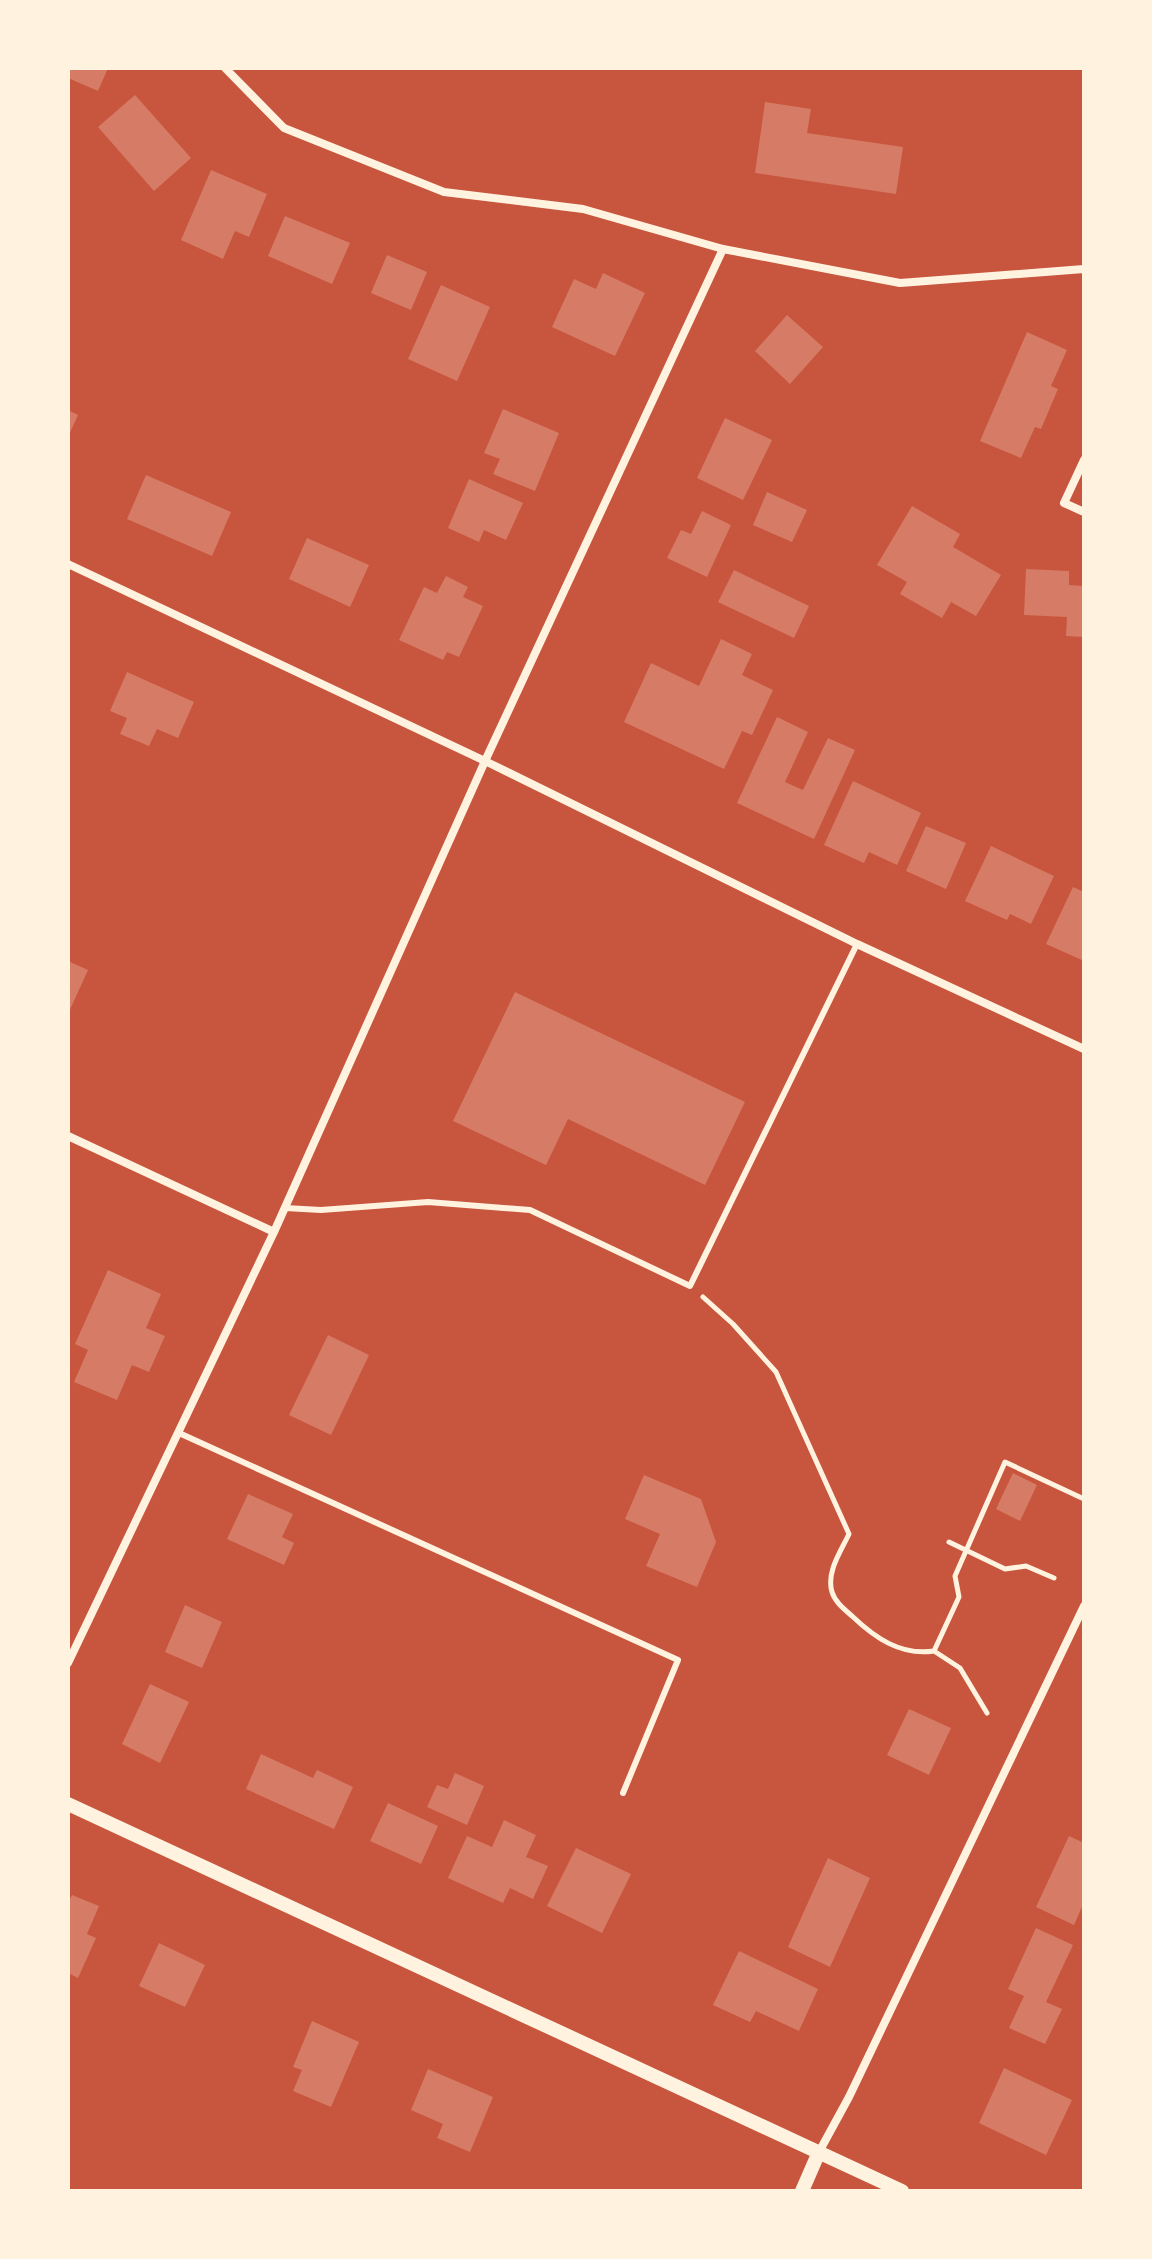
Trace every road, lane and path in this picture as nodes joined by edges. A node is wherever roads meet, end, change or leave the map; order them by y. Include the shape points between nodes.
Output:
1 (225, 68) edge
2 (723, 249) junction
3 (1084, 269) edge
4 (1084, 460) edge
5 (1084, 512) edge
6 (68, 564) edge
7 (485, 761) junction
8 (857, 944) junction
9 (1084, 1049) edge
10 (68, 1136) edge
11 (285, 1208) junction
12 (274, 1232) junction
13 (690, 1286) junction
14 (179, 1433) junction
15 (1084, 1499) edge
16 (949, 1542) dead end
17 (967, 1549) junction
18 (1054, 1578) dead end
19 (1084, 1606) edge
20 (934, 1651) junction
21 (68, 1663) edge
22 (987, 1713) dead end
23 (623, 1793) dead end
24 (68, 1804) edge
25 (819, 2152) junction
26 (802, 2191) edge
27 (902, 2191) edge

1 - 2 street via 284,128 444,192 583,209
2 - 3 street via 900,283
2 - 7 street
4 - 5 street via 1064,503
6 - 7 street
7 - 8 street
7 - 11 street
8 - 9 street
8 - 13 lane
10 - 12 street
11 - 12 street
11 - 13 lane via 428,1202 530,1210
12 - 14 street
13 - 20 path via 776,1372 849,1534 831,1573 838,1603 886,1643 918,1654
14 - 21 street
14 - 23 lane via 678,1660
15 - 17 path via 1005,1462
16 - 17 path
17 - 18 path via 1005,1569 1026,1566
17 - 20 path via 955,1576 959,1597
19 - 25 street
20 - 22 path via 960,1668
24 - 25 street
25 - 26 street
25 - 27 street

